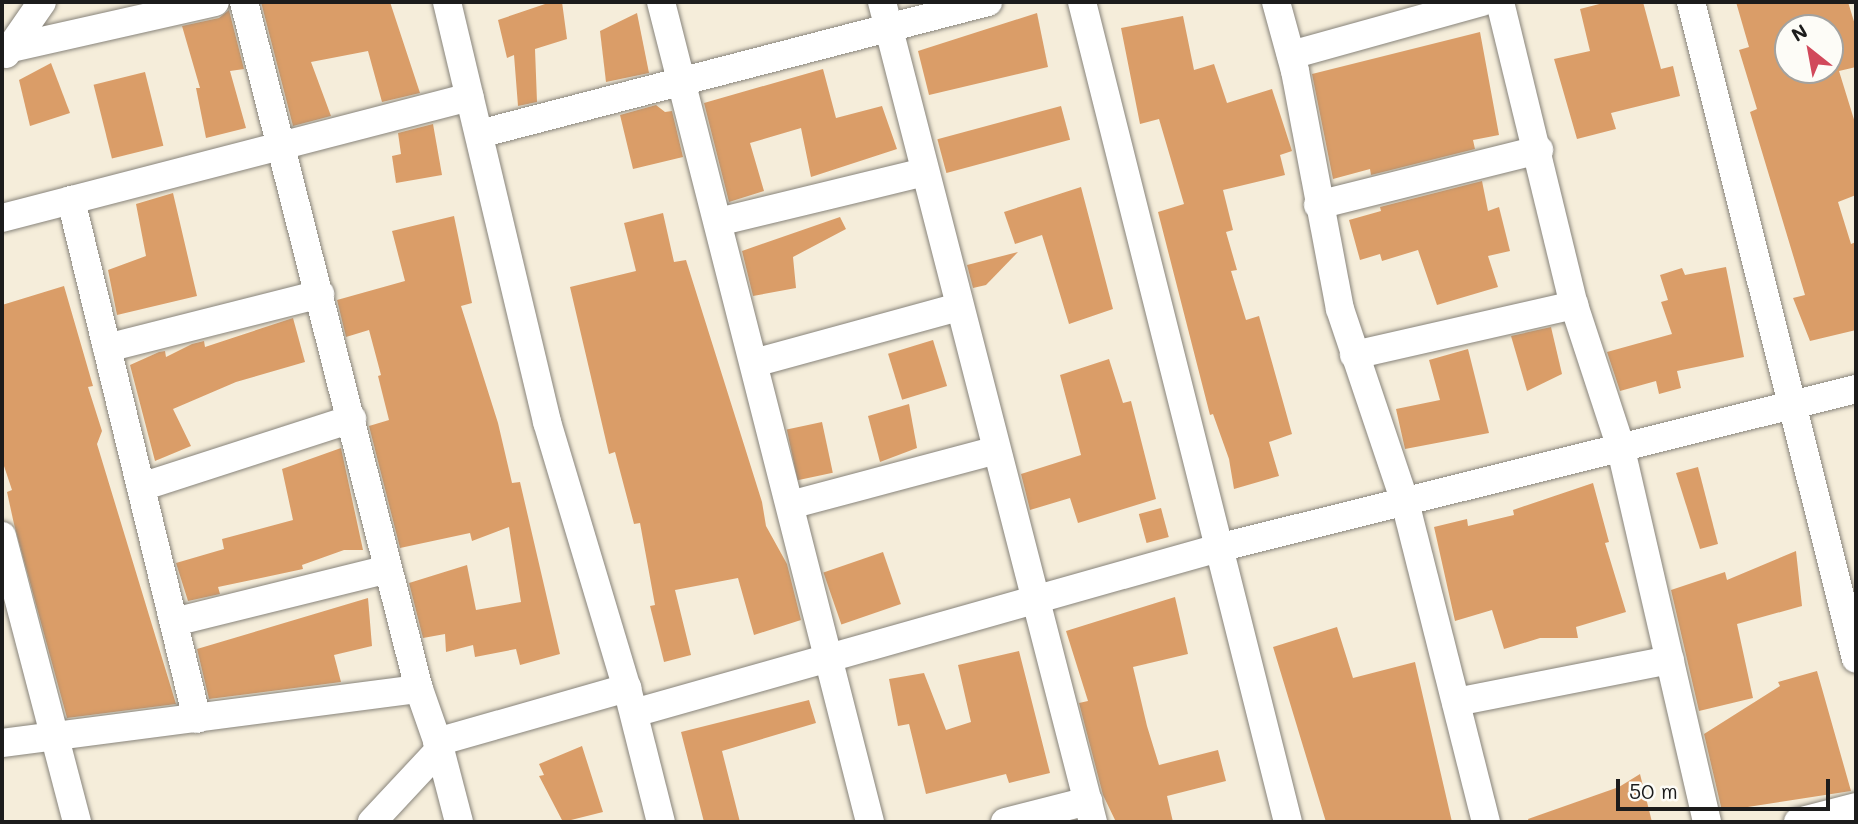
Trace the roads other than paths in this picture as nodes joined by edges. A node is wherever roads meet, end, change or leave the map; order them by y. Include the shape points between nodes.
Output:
1 (43, 2) edge
2 (215, 2) edge
3 (244, 2) edge
4 (447, 2) edge
5 (661, 2) edge
6 (988, 2) edge
7 (1082, 2) edge
8 (1276, 2) edge
9 (1482, 2) edge
10 (1500, 2) edge
11 (1691, 2) edge
12 (886, 15) edge
13 (6, 54) edge
14 (1291, 55) junction
15 (682, 81) junction
16 (470, 97) junction
17 (479, 134) junction
18 (281, 146) junction
19 (1539, 150) junction
20 (925, 172) junction
21 (71, 200) junction
22 (1318, 205) junction
23 (2, 218) edge
24 (718, 222) junction
25 (320, 293) junction
26 (1574, 305) junction
27 (959, 307) junction
28 (107, 348) junction
29 (1354, 355) junction
30 (754, 363) junction
31 (1856, 389) edge
32 (1793, 406) junction
33 (352, 419) junction
34 (1620, 444) junction
35 (996, 450) junction
36 (141, 487) junction
37 (1405, 502) junction
38 (789, 505) junction
39 (2, 536) edge
40 (1222, 547) junction
41 (388, 569) junction
42 (1034, 600) junction
43 (174, 622) junction
44 (828, 658) junction
45 (1856, 659) edge
46 (1670, 660) junction
47 (419, 690) junction
48 (630, 700) junction
49 (1455, 702) junction
50 (197, 719) junction
51 (55, 740) junction
52 (2, 743) edge
53 (439, 745) junction
54 (1856, 807) edge
55 (1091, 812) edge
56 (77, 822) edge
57 (372, 822) edge
58 (459, 822) edge
59 (661, 822) edge
60 (870, 822) edge
61 (1005, 822) edge
62 (1288, 822) edge
63 (1486, 822) edge
64 (1707, 822) edge
65 (1798, 822) edge

1 - 13 street
2 - 13 street
3 - 18 street
4 - 16 street
5 - 15 street
6 - 12 street
7 - 40 street
8 - 14 street
9 - 14 street
10 - 19 street
11 - 32 street
12 - 15 street
12 - 20 street
14 - 22 street
15 - 17 street
15 - 24 street
16 - 17 street
16 - 18 street
17 - 48 street via 547,422
18 - 21 street
18 - 25 street
19 - 22 street
19 - 26 street
20 - 24 street
20 - 27 street
21 - 23 street
21 - 28 street
22 - 29 street
24 - 30 street
25 - 28 street
25 - 33 street
26 - 29 street
26 - 34 street
27 - 30 street
27 - 35 street
28 - 36 street
29 - 37 street
30 - 38 street
31 - 32 street
32 - 34 street
32 - 45 street
33 - 36 street
33 - 41 street
34 - 37 street
34 - 46 street
35 - 38 street
35 - 42 street
36 - 43 street
37 - 40 street
37 - 49 street
38 - 44 street
39 - 51 street
40 - 42 street
40 - 62 street
41 - 43 street
41 - 47 street
42 - 44 street
42 - 55 street
43 - 50 street
44 - 48 street
44 - 60 street
46 - 49 street
46 - 64 street
47 - 50 street
47 - 53 street
48 - 53 street
48 - 59 street
49 - 63 street
50 - 51 street
51 - 52 street
51 - 56 street
53 - 57 street
53 - 58 street
54 - 65 street
55 - 61 street

